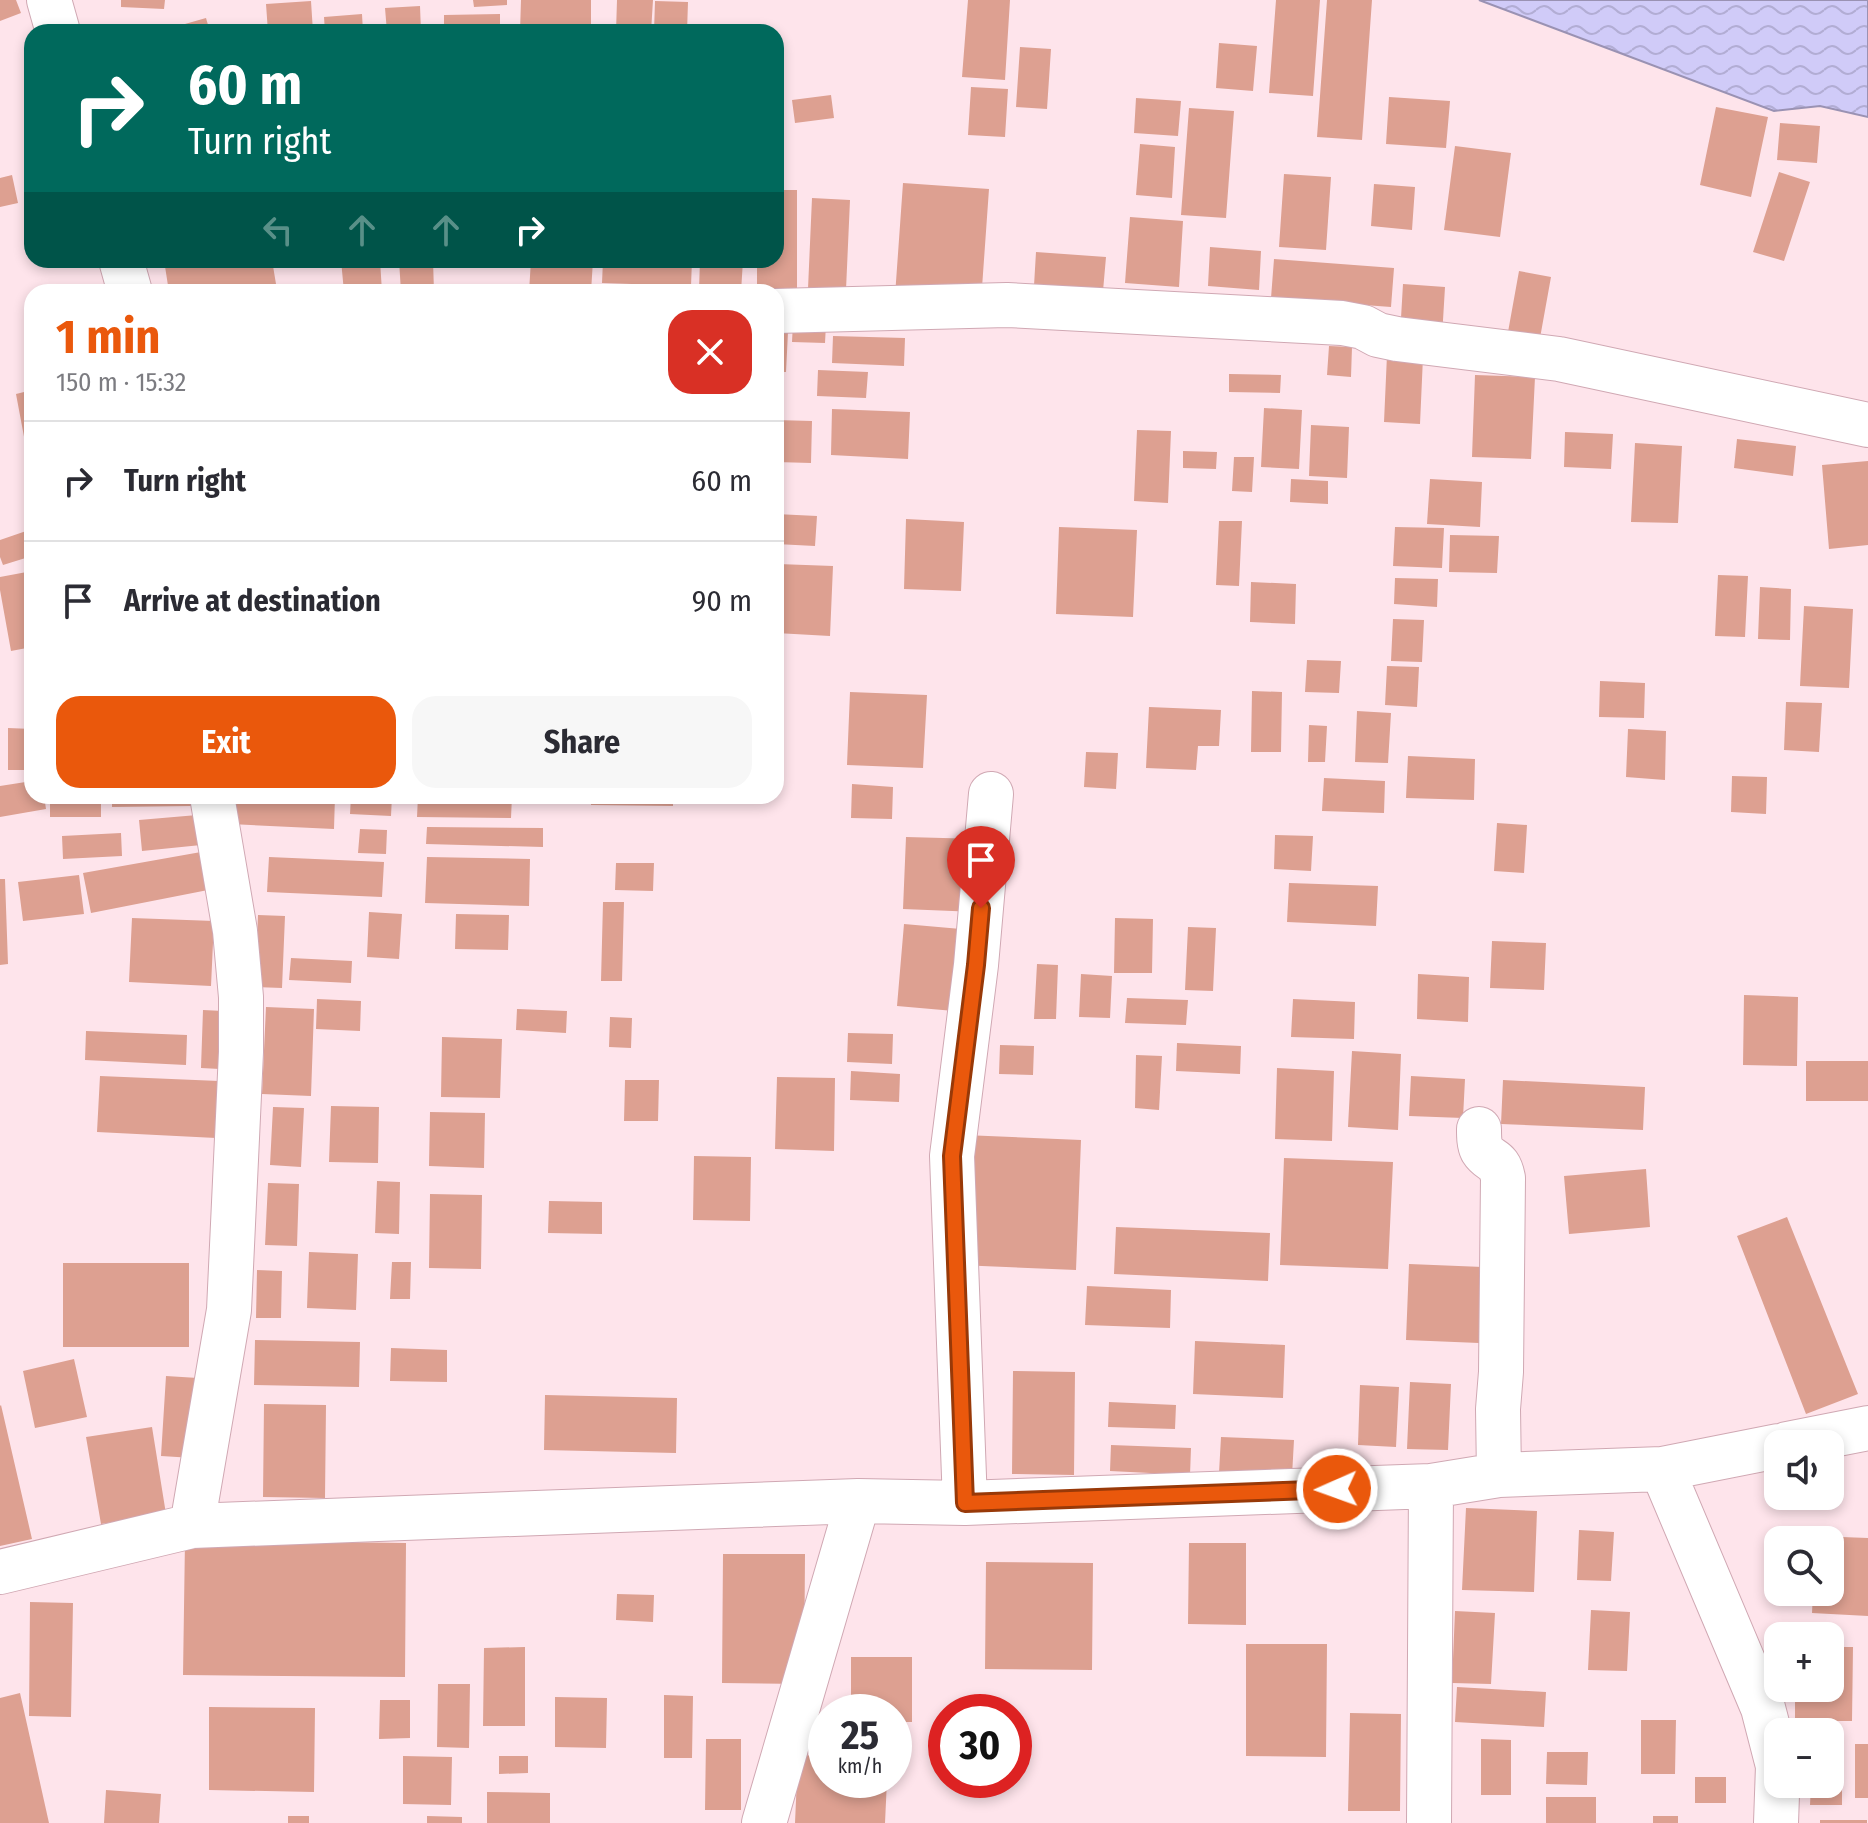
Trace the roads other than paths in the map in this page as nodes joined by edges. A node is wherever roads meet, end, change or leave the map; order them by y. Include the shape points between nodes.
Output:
1 (49, 0) edge
2 (56, 24) edge
3 (784, 311) edge
4 (1868, 425) edge
5 (991, 794) dead end
6 (213, 804) edge
7 (1479, 1129) dead end
8 (1868, 1428) edge
9 (1844, 1433) edge
10 (1764, 1449) edge
11 (1662, 1469) junction
12 (1499, 1475) junction
13 (1431, 1486) junction
14 (858, 1501) junction
15 (965, 1503) junction
16 (192, 1526) junction
17 (0, 1572) edge
18 (764, 1823) edge
19 (1429, 1823) edge
20 (1776, 1823) edge

1 - 2 street
3 - 4 street via 1007,305 1342,323 1397,339 1559,359
5 - 15 street via 952,1156
6 - 16 street via 235,931 241,1052 229,1310
7 - 12 street via 1484,1153 1501,1167 1503,1178
8 - 9 street
10 - 11 street
11 - 12 street
11 - 20 street via 1763,1708 1778,1766
12 - 13 street
13 - 15 street
13 - 19 street
14 - 15 street
14 - 16 street
14 - 18 street
16 - 17 street

